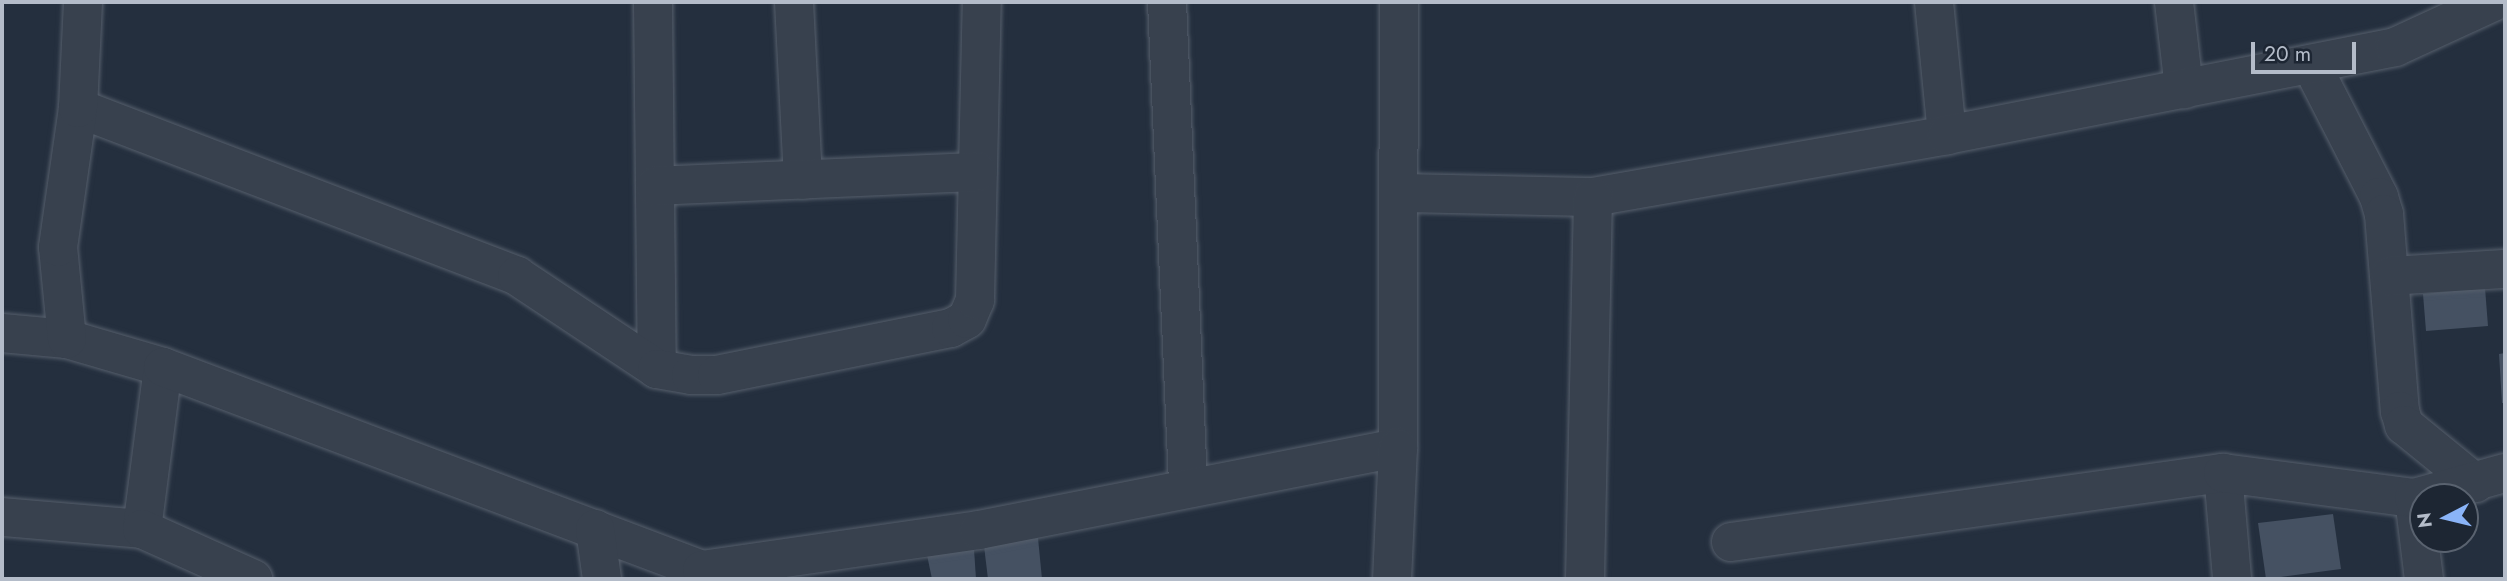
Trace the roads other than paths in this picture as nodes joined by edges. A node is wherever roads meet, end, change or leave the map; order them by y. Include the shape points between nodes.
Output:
1 (83, 2) edge
2 (653, 2) edge
3 (794, 2) edge
4 (982, 2) edge
5 (1167, 2) edge
6 (1399, 2) edge
7 (1934, 2) edge
8 (2174, 2) edge
9 (2493, 2) edge
10 (2311, 64) junction
11 (2184, 89) junction
12 (78, 108) junction
13 (1947, 135) junction
14 (978, 172) junction
15 (803, 180) junction
16 (655, 186) junction
17 (1399, 193) junction
18 (1592, 197) junction
19 (2505, 270) edge
20 (2390, 276) junction
21 (2, 333) edge
22 (67, 339) junction
23 (163, 367) junction
24 (657, 369) junction
25 (1398, 448) junction
26 (2223, 473) junction
27 (2490, 478) edge
28 (2471, 483) edge
29 (1188, 489) junction
30 (2409, 497) edge
31 (2, 517) edge
32 (142, 529) junction
33 (595, 529) junction
34 (1731, 542) dead end
35 (2421, 553) edge
36 (253, 579) edge
37 (602, 579) edge
38 (1392, 579) edge
39 (1585, 579) edge
40 (2232, 579) edge
41 (2424, 579) edge

1 - 12 street
2 - 16 street
3 - 15 street
4 - 14 street
5 - 29 street
6 - 17 street
7 - 13 street
8 - 11 street
9 - 10 street via 2411,42
10 - 11 street
10 - 20 street via 2379,197
11 - 13 street
12 - 22 street via 58,247
12 - 24 street via 517,276
13 - 18 street
14 - 15 street
14 - 24 street via 975,300 967,319 950,328 717,374
15 - 16 street
16 - 24 street
17 - 18 street
17 - 25 street
18 - 39 street
19 - 20 street
20 - 27 street via 2404,425
21 - 22 street
22 - 23 street
23 - 32 street
23 - 33 street
25 - 29 street
25 - 38 street
26 - 30 street
26 - 34 street
26 - 40 street
27 - 28 street
29 - 33 street via 979,530 702,570
31 - 32 street
32 - 36 street
33 - 37 street
35 - 41 street

